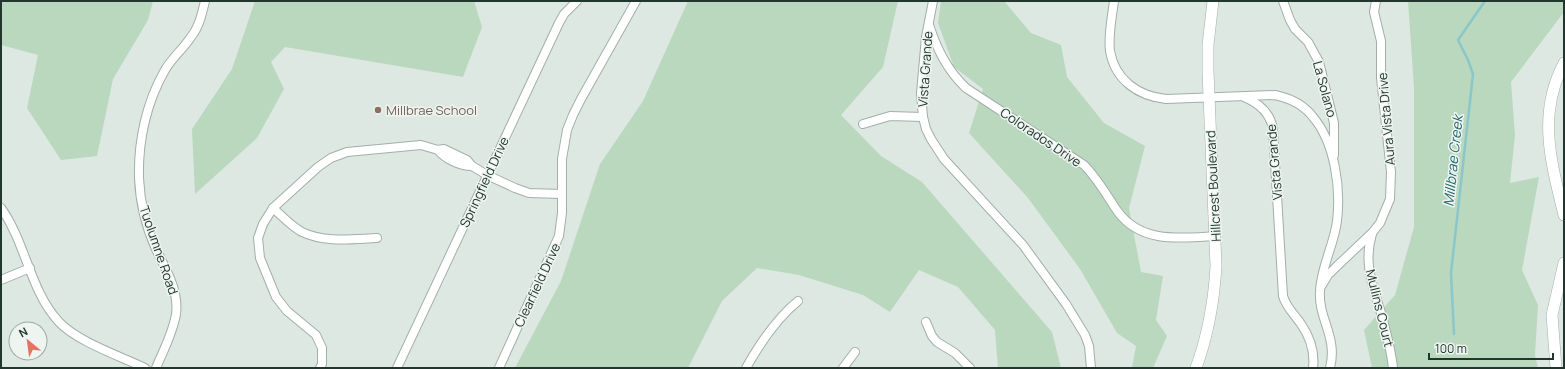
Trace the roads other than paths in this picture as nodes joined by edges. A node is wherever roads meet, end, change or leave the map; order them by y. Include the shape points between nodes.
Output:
1 (205, 1) edge
2 (577, 1) edge
3 (636, 1) edge
4 (933, 1) edge
5 (1114, 1) edge
6 (1213, 1) edge
7 (1283, 1) edge
8 (1376, 1) edge
9 (928, 22) junction
10 (1564, 63) edge
11 (1241, 96) junction
12 (1208, 97) junction
13 (922, 117) junction
14 (863, 124) dead end
15 (1334, 164) junction
16 (487, 175) junction
17 (562, 194) junction
18 (1, 208) edge
19 (273, 208) junction
20 (1564, 215) edge
21 (1372, 233) junction
22 (1216, 236) junction
23 (377, 238) dead end
24 (1564, 263) edge
25 (30, 268) junction
26 (1, 280) edge
27 (1320, 293) junction
28 (798, 301) dead end
29 (926, 322) dead end
30 (855, 352) dead end
31 (145, 368) edge
32 (156, 368) edge
33 (320, 368) edge
34 (397, 368) edge
35 (499, 368) edge
36 (746, 368) edge
37 (843, 368) edge
38 (970, 368) edge
39 (1091, 368) edge
40 (1196, 368) edge
41 (1313, 368) edge
42 (1330, 368) edge
43 (1393, 368) edge
44 (1556, 368) edge

1 - 32 street, Tuolumne Road via 200,22 173,58 157,86 149,106 141,145 139,180 144,214 174,286 176,300 173,327
2 - 16 street, Springfield Drive via 559,23
3 - 17 street, Clearfield Drive via 573,115 563,145
4 - 9 street, Vista Grande
5 - 12 street, Vista Grande via 1110,50 1124,81 1138,92 1154,98
6 - 12 street, Hillcrest Boulevard via 1208,45
7 - 15 street, La Solano via 1290,20 1308,42 1319,62 1334,123
8 - 21 street, Aura Vista Drive via 1374,12 1381,41 1381,78 1391,186 1386,212
9 - 13 street, Vista Grande via 921,93
9 - 22 street, Colorados Drive via 944,62 957,80 1084,165 1128,223 1150,235 1163,238
10 - 20 street via 1553,87 1548,120 1551,153
11 - 12 street, Vista Grande
11 - 15 street via 1286,97 1306,109 1320,127
11 - 41 street, Vista Grande via 1261,107 1272,121 1283,296 1285,304 1308,337 1312,348
12 - 22 street, Hillcrest Boulevard
13 - 14 street via 890,116
13 - 39 street, Vista Grande via 931,139 944,159 1023,245 1079,323 1089,346
15 - 27 street via 1337,221 1321,278
16 - 17 street via 529,193
16 - 19 street via 467,160 444,149 438,150 421,145 347,152 331,158 318,167
16 - 34 street, Springfield Drive
17 - 35 street, Clearfield Drive via 559,236
18 - 25 street via 14,230
19 - 23 street via 302,232 320,238
19 - 33 street via 258,238 260,258 276,297 287,311 316,335 322,348
21 - 27 street via 1328,275
21 - 43 street, Mullins Court via 1368,264 1386,330
22 - 40 street, Hillcrest Boulevard via 1214,296
24 - 44 street via 1552,315
25 - 26 street
25 - 31 street via 49,310 60,323 86,341
27 - 42 street via 1322,313 1331,340
28 - 36 street via 771,329
29 - 38 street via 937,342 955,353
30 - 37 street

